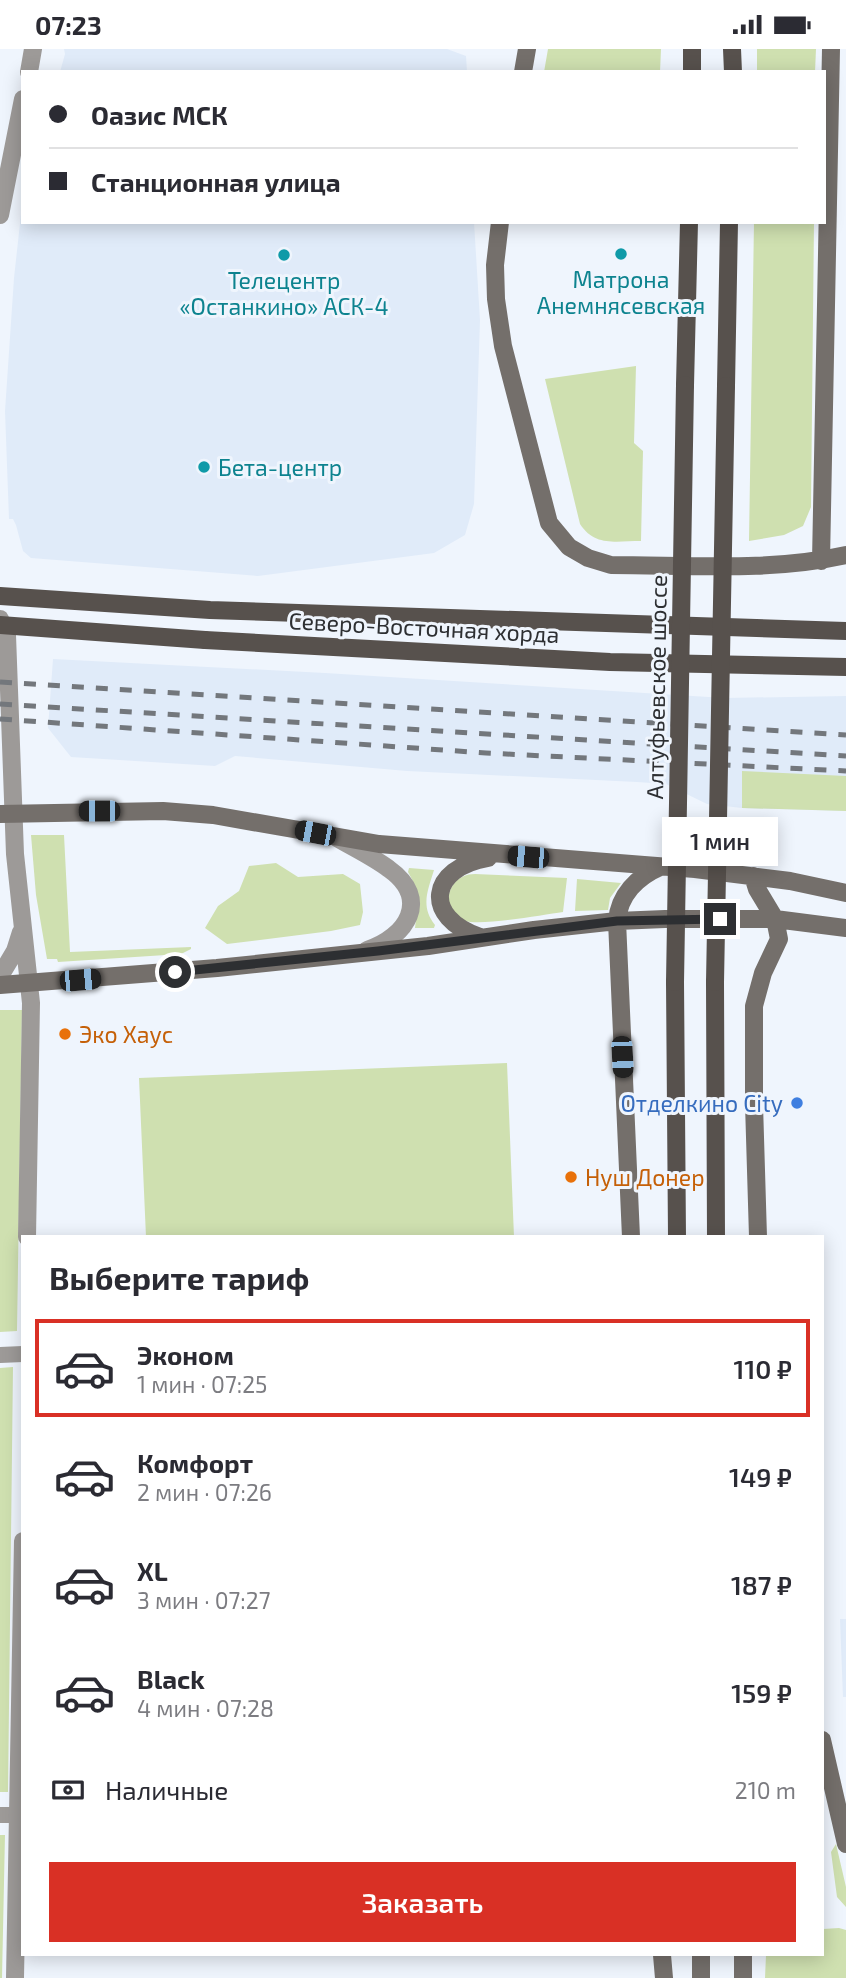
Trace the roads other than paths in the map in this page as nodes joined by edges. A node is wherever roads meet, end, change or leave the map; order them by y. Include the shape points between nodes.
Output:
1 (33, 49) edge
2 (527, 49) edge
3 (692, 49) edge
4 (732, 49) edge
5 (739, 49) edge
6 (831, 49) edge
7 (29, 70) edge
8 (523, 70) edge
9 (692, 70) edge
10 (734, 70) edge
11 (734, 70) edge
12 (21, 109) edge
13 (0, 215) edge
14 (500, 224) edge
15 (689, 224) edge
16 (729, 224) edge
17 (846, 555) edge
18 (821, 561) junction
19 (0, 596) edge
20 (0, 619) edge
21 (0, 625) edge
22 (846, 631) edge
23 (846, 667) edge
24 (7, 814) edge
25 (337, 838) junction
26 (505, 855) junction
27 (660, 867) junction
28 (753, 876) junction
29 (846, 893) edge
30 (775, 919) junction
31 (617, 921) junction
32 (23, 925) junction
33 (846, 927) edge
34 (481, 938) junction
35 (353, 954) junction
36 (0, 976) edge
37 (30, 984) junction
38 (0, 985) edge
39 (27, 1235) edge
40 (631, 1235) edge
41 (677, 1235) edge
42 (716, 1235) edge
43 (758, 1235) edge
44 (21, 1354) edge
45 (0, 1355) edge
46 (21, 1741) edge
47 (824, 1749) edge
48 (9, 1815) edge
49 (846, 1843) edge
50 (663, 1956) edge
51 (701, 1956) edge
52 (743, 1956) edge
53 (15, 1978) edge
54 (664, 1978) edge
55 (701, 1978) edge
56 (743, 1978) edge

1 - 7 street
2 - 8 main road
3 - 9 main road
4 - 10 main road
5 - 11 main road
6 - 18 main road
12 - 13 street
14 - 18 main road via 495,265 500,327 549,523 569,547 611,565 777,566
15 - 41 main road, Алтуфьевское шоссе, bridge via 676,982
16 - 42 main road, bridge via 715,982
17 - 18 main road
19 - 22 main road, Северо-Восточная хорда via 210,610
20 - 24 street via 7,635
21 - 23 main road, Северо-Восточная хорда, bridge via 610,662
24 - 25 main road via 163,811
24 - 32 street
25 - 26 main road
25 - 35 street via 390,869 403,883 411,904 399,933
26 - 27 main road
26 - 34 main road via 459,866 441,889 442,910 449,921
27 - 28 main road
27 - 31 main road via 633,885 621,901
28 - 29 main road
28 - 30 main road
30 - 31 main road
30 - 33 main road
30 - 43 main road via 779,939 754,1006
31 - 34 main road
31 - 40 main road
32 - 36 street
32 - 37 street
34 - 35 main road
35 - 37 main road
37 - 38 main road
37 - 39 street
44 - 45 street
46 - 48 street
47 - 49 main road
48 - 53 street
50 - 54 main road
51 - 55 main road
52 - 56 main road

